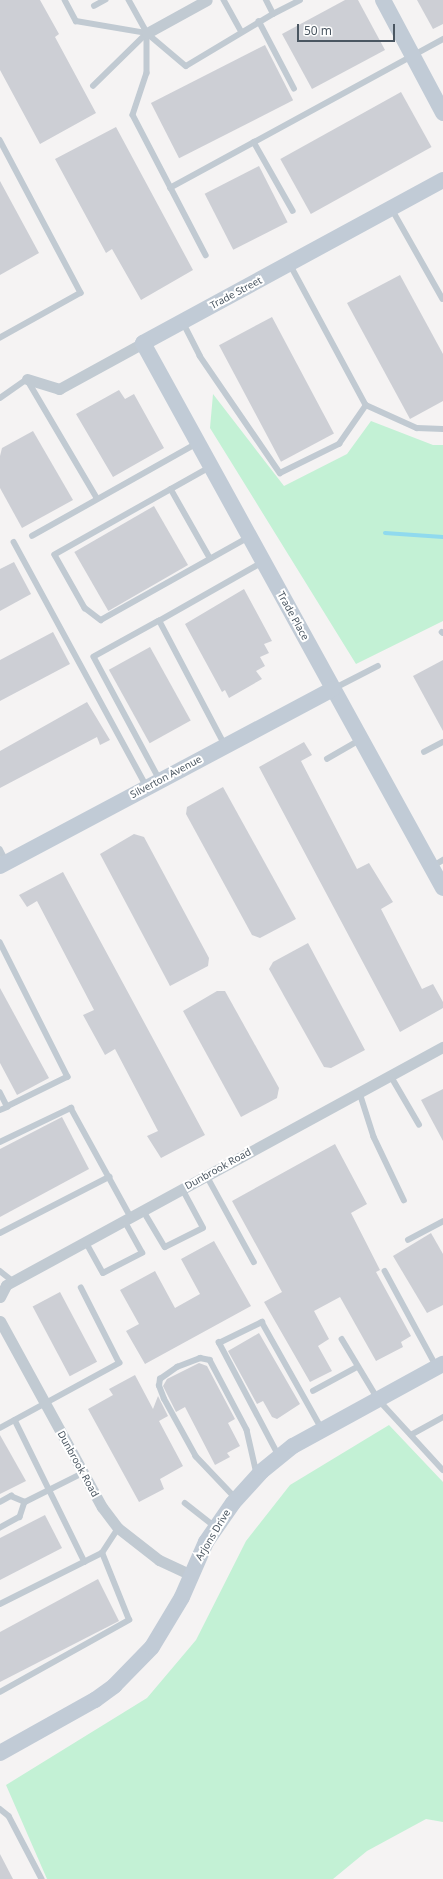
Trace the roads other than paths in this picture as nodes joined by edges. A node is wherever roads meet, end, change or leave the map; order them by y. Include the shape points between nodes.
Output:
1 (65, 0) edge
2 (105, 0) edge
3 (129, 0) edge
4 (224, 0) edge
5 (266, 0) edge
6 (300, 0) edge
7 (383, 0) edge
8 (201, 2) edge
9 (94, 6) dead end
10 (273, 14) junction
11 (259, 22) junction
12 (241, 31) junction
13 (147, 33) junction
14 (443, 39) edge
15 (413, 56) junction
16 (93, 86) dead end
17 (294, 88) dead end
18 (443, 113) edge
19 (0, 140) edge
20 (254, 142) junction
21 (443, 180) edge
22 (170, 188) junction
23 (392, 208) junction
24 (293, 212) dead end
25 (206, 255) dead end
26 (290, 264) junction
27 (443, 299) edge
28 (183, 322) junction
29 (0, 338) edge
30 (143, 343) junction
31 (27, 379) junction
32 (0, 398) edge
33 (366, 405) junction
34 (443, 429) edge
35 (198, 443) junction
36 (211, 467) junction
37 (171, 489) junction
38 (97, 498) junction
39 (32, 536) dead end
40 (249, 536) junction
41 (14, 542) dead end
42 (210, 558) junction
43 (263, 562) junction
44 (159, 620) junction
45 (378, 666) dead end
46 (333, 689) junction
47 (361, 740) junction
48 (443, 742) edge
49 (225, 746) junction
50 (424, 752) dead end
51 (327, 759) dead end
52 (154, 784) junction
53 (2, 859) edge
54 (437, 863) edge
55 (443, 888) edge
56 (0, 942) edge
57 (443, 1047) edge
58 (391, 1076) junction
59 (0, 1093) edge
60 (360, 1093) junction
61 (7, 1107) junction
62 (0, 1110) edge
63 (419, 1124) dead end
64 (0, 1142) edge
65 (207, 1176) junction
66 (109, 1177) junction
67 (182, 1189) junction
68 (404, 1200) dead end
69 (143, 1210) junction
70 (127, 1219) junction
71 (443, 1221) edge
72 (0, 1233) edge
73 (408, 1240) dead end
74 (86, 1242) junction
75 (254, 1262) dead end
76 (0, 1271) edge
77 (385, 1272) dead end
78 (13, 1281) junction
79 (81, 1288) dead end
80 (0, 1295) edge
81 (1, 1326) edge
82 (342, 1339) dead end
83 (440, 1366) edge
84 (357, 1367) junction
85 (313, 1391) dead end
86 (378, 1399) junction
87 (45, 1404) junction
88 (443, 1417) edge
89 (15, 1420) junction
90 (0, 1428) edge
91 (322, 1430) junction
92 (411, 1435) junction
93 (279, 1458) junction
94 (443, 1470) edge
95 (83, 1473) junction
96 (257, 1477) junction
97 (50, 1490) junction
98 (236, 1499) junction
99 (0, 1502) edge
100 (25, 1502) junction
101 (185, 1502) dead end
102 (0, 1528) edge
103 (118, 1528) junction
104 (216, 1528) junction
105 (102, 1553) junction
106 (84, 1562) junction
107 (191, 1575) junction
108 (0, 1604) edge
109 (0, 1692) edge
110 (0, 1753) edge
111 (0, 1810) edge
112 (42, 1879) edge

1 - 13 lane via 76,21
2 - 9 lane
3 - 13 lane
4 - 12 lane
5 - 10 lane
6 - 10 lane
7 - 15 street
8 - 13 street
10 - 11 lane
11 - 12 lane
11 - 17 lane
12 - 13 lane via 186,66
13 - 16 lane
13 - 22 lane via 148,73 133,115
14 - 15 lane
15 - 18 street
15 - 20 lane
19 - 29 lane via 81,293
20 - 22 lane
20 - 24 lane
21 - 23 street, Trade Street
22 - 25 lane
23 - 26 street, Trade Street
23 - 27 lane
26 - 28 street, Trade Street
26 - 33 lane
28 - 30 street, Trade Street
28 - 33 lane via 200,356 280,473 339,444
30 - 31 street, Trade Street via 59,389
30 - 35 street, Trade Place
31 - 32 lane
31 - 38 lane
33 - 34 lane via 417,428
35 - 36 street, Trade Place
35 - 38 lane
36 - 37 lane
36 - 40 street, Trade Place
37 - 42 lane
37 - 42 lane via 55,555 62,568 85,608 101,620
38 - 39 lane
40 - 42 lane
40 - 43 street, Trade Place
41 - 52 lane
43 - 44 lane
43 - 46 street, Trade Place
44 - 49 lane
44 - 52 lane via 94,657
45 - 46 lane
46 - 47 street, Trade Place
46 - 49 street, Silverton Avenue
47 - 51 lane
47 - 54 street, Trade Place
48 - 50 lane
49 - 52 street, Silverton Avenue
52 - 53 street, Silverton Avenue
54 - 55 street, Trade Place
56 - 61 lane via 68,1077
57 - 58 street, Dunbrook Road
58 - 60 street, Dunbrook Road
58 - 63 lane
59 - 61 lane
60 - 65 street, Dunbrook Road
60 - 68 lane via 374,1137
61 - 62 lane
64 - 66 lane via 71,1108
65 - 67 street, Dunbrook Road
65 - 75 lane
66 - 70 lane
66 - 72 lane
67 - 69 street, Dunbrook Road
67 - 69 lane via 203,1228 165,1247
69 - 70 street, Dunbrook Road
70 - 74 street, Dunbrook Road
70 - 74 lane via 142,1252 103,1273
71 - 73 lane
74 - 78 street, Dunbrook Road
76 - 78 lane
77 - 83 lane
78 - 80 street, Dunbrook Road via 6,1285
79 - 87 lane via 119,1364
81 - 87 street, Dunbrook Road
82 - 84 lane
83 - 86 street, Arjons Drive
84 - 85 lane
84 - 86 lane
86 - 91 street, Arjons Drive
86 - 92 lane
87 - 89 lane
87 - 95 street, Dunbrook Road
88 - 92 lane
89 - 90 lane
89 - 97 lane
91 - 93 street, Arjons Drive
91 - 93 lane via 262,1322 219,1343
92 - 94 lane
93 - 96 street, Arjons Drive
95 - 97 lane
95 - 103 street, Dunbrook Road via 102,1507
96 - 98 street, Arjons Drive
96 - 98 lane via 247,1430 210,1360 200,1358 177,1367 160,1379 159,1386 164,1399 196,1457
97 - 100 lane
97 - 106 lane
98 - 104 street, Arjons Drive
99 - 100 lane via 11,1496
100 - 102 lane via 20,1517
101 - 104 lane
103 - 105 lane
103 - 107 street, Dunbrook Road via 158,1560
104 - 107 street, Arjons Drive
105 - 106 lane
105 - 109 lane via 129,1620
106 - 108 lane
107 - 110 street, Arjons Drive via 182,1597 152,1647 114,1686 95,1700
111 - 112 lane via 9,1816

